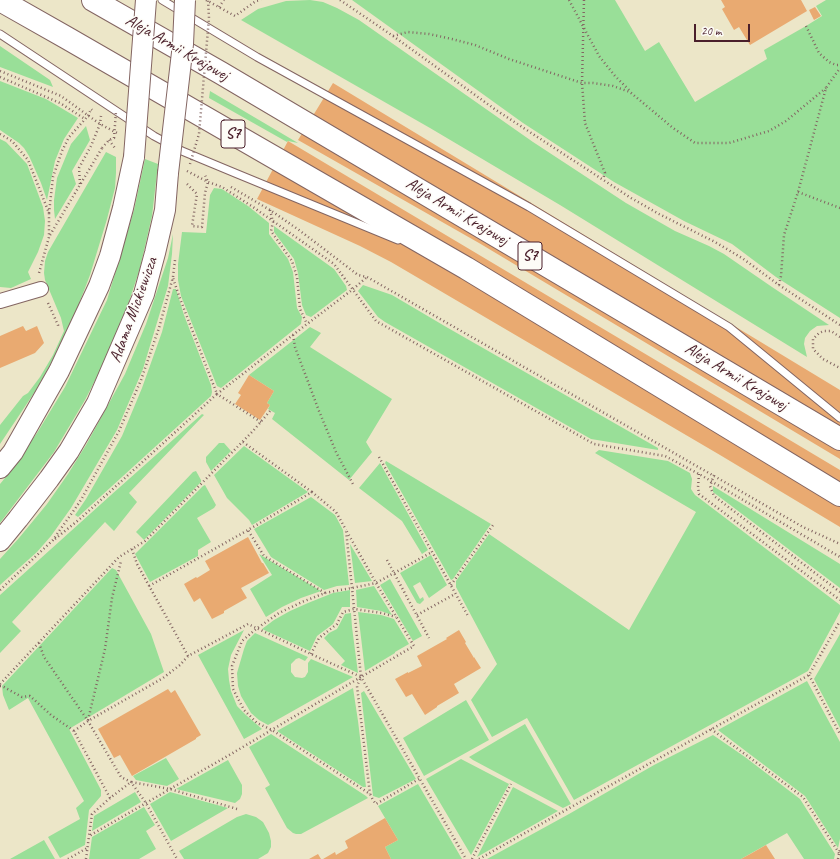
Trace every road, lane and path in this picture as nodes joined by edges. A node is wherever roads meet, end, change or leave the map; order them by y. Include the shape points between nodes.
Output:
1 (0, 0) edge
2 (93, 0) edge
3 (146, 0) edge
4 (162, 0) edge
5 (185, 0) edge
6 (207, 0) edge
7 (224, 0) edge
8 (256, 0) edge
9 (262, 0) edge
10 (340, 0) edge
11 (569, 0) edge
12 (584, 0) edge
13 (219, 7) junction
14 (806, 26) dead end
15 (583, 27) junction
16 (0, 34) edge
17 (393, 36) junction
18 (840, 65) edge
19 (840, 68) edge
20 (0, 71) edge
21 (0, 77) edge
22 (582, 83) junction
23 (826, 88) junction
24 (630, 92) junction
25 (88, 116) junction
26 (101, 116) junction
27 (105, 118) dead end
28 (85, 119) junction
29 (109, 120) dead end
30 (100, 124) junction
31 (115, 124) dead end
32 (0, 134) edge
33 (120, 135) dead end
34 (102, 148) dead end
35 (190, 165) dead end
36 (180, 169) junction
37 (208, 174) dead end
38 (603, 179) junction
39 (208, 182) junction
40 (80, 184) junction
41 (226, 184) dead end
42 (798, 192) junction
43 (196, 194) dead end
44 (840, 208) edge
45 (270, 210) junction
46 (49, 213) junction
47 (273, 222) junction
48 (49, 237) junction
49 (45, 250) dead end
50 (466, 268) junction
51 (173, 277) dead end
52 (367, 277) junction
53 (779, 285) junction
54 (41, 289) dead end
55 (352, 290) junction
56 (0, 301) edge
57 (307, 324) junction
58 (840, 325) edge
59 (293, 334) junction
60 (840, 337) edge
61 (840, 368) edge
62 (217, 394) junction
63 (270, 411) dead end
64 (840, 418) edge
65 (261, 422) junction
66 (840, 438) edge
67 (243, 442) junction
68 (379, 457) dead end
69 (0, 468) edge
70 (699, 474) junction
71 (714, 475) junction
72 (711, 481) junction
73 (354, 486) dead end
74 (312, 492) junction
75 (840, 495) edge
76 (493, 525) dead end
77 (248, 530) junction
78 (346, 530) junction
79 (0, 540) edge
80 (53, 540) dead end
81 (840, 544) edge
82 (132, 549) junction
83 (432, 552) junction
84 (840, 557) edge
85 (121, 560) dead end
86 (387, 560) dead end
87 (393, 573) junction
88 (376, 584) junction
89 (450, 585) junction
90 (149, 586) junction
91 (352, 588) junction
92 (840, 592) edge
93 (325, 593) junction
94 (456, 594) junction
95 (840, 600) edge
96 (354, 609) junction
97 (417, 616) junction
98 (468, 616) dead end
99 (397, 617) junction
100 (840, 621) edge
101 (256, 629) junction
102 (429, 638) dead end
103 (39, 643) junction
104 (311, 654) junction
105 (188, 656) junction
106 (809, 675) junction
107 (361, 677) junction
108 (0, 685) edge
109 (88, 721) junction
110 (711, 729) junction
111 (272, 730) junction
112 (74, 731) junction
113 (840, 734) edge
114 (420, 779) junction
115 (131, 782) junction
116 (511, 784) dead end
117 (170, 789) junction
118 (370, 794) junction
119 (110, 798) junction
120 (146, 803) junction
121 (236, 809) dead end
122 (89, 836) junction
123 (87, 848) junction
124 (840, 849) edge
125 (839, 853) junction
126 (68, 859) edge
127 (86, 859) edge
128 (177, 859) edge
129 (466, 859) edge
130 (472, 859) edge
131 (479, 859) edge
132 (838, 859) edge

1 - 50 highway, S7
2 - 66 highway, Aleja Armii Krajowej / S7
3 - 69 street, bridge via 134,157 110,256 99,286 59,371 13,452
4 - 64 lane via 529,207 729,327
5 - 36 street, Adama Mickiewicza, bridge
6 - 13 path
6 - 36 path, bridge via 209,18 199,134
7 - 13 path
8 - 9 path
8 - 13 path via 235,16
10 - 17 path
11 - 15 path
12 - 15 path
14 - 18 path via 819,53 829,62
15 - 22 path
15 - 24 path via 599,56
16 - 50 lane via 154,136 235,173
17 - 22 path via 408,32 452,39
17 - 38 path via 496,110
19 - 23 path
20 - 25 path via 61,96
21 - 28 path via 60,103
22 - 24 path via 612,86
22 - 38 path via 585,123 605,173
23 - 24 path via 786,121 769,131 729,143 695,143
23 - 42 path
25 - 26 path via 91,109
25 - 28 path
25 - 30 path
26 - 27 path
26 - 30 path
28 - 46 path via 69,137 62,151 54,177
29 - 31 path
30 - 33 path
30 - 40 path via 79,168
32 - 46 path via 12,141 28,160
34 - 40 path
35 - 36 path
36 - 39 path
36 - 79 street, Adama Mickiewicza via 165,210 144,294 97,403 69,451
37 - 39 path via 204,172
38 - 53 path via 659,214 742,258
39 - 43 path via 202,227 192,226
39 - 47 path via 222,187
40 - 48 path
41 - 45 path
42 - 44 path
42 - 53 path via 784,236
45 - 47 path
45 - 52 path via 358,275
46 - 48 path
47 - 55 path via 334,264
47 - 57 path via 271,231 292,261 297,277 300,309
48 - 49 path
50 - 75 highway, S7
51 - 62 path
52 - 55 path
52 - 71 path
53 - 58 path
54 - 56 street
55 - 57 path
55 - 70 path via 376,321 594,444 665,456
57 - 59 path
59 - 62 path
59 - 73 path via 294,347 319,411
60 - 61 path via 832,331 824,331 813,339 813,349 823,359
62 - 65 path
62 - 80 path via 81,518
63 - 65 path
65 - 67 path
67 - 74 path
67 - 82 path via 145,541
68 - 83 path
70 - 72 path
70 - 95 path via 699,494
71 - 72 path
71 - 81 path via 803,527
72 - 84 path
72 - 92 path via 714,496
74 - 77 path
74 - 78 path via 336,512
76 - 89 path
77 - 90 path
77 - 93 path via 264,556
78 - 88 path
78 - 91 path
82 - 90 path
82 - 103 path via 119,557
83 - 87 path
83 - 89 path
85 - 109 path via 112,598 105,649
86 - 87 path
87 - 88 path
87 - 97 path
88 - 91 path
88 - 99 path
89 - 94 path
90 - 105 path
91 - 93 path
91 - 96 path
93 - 101 path via 279,613
94 - 97 path
94 - 98 path
96 - 99 path
96 - 104 path via 343,612 337,624 319,638
96 - 107 path
97 - 102 path
99 - 107 path via 414,646
100 - 106 path
101 - 104 path
101 - 105 path via 248,624
101 - 111 path via 242,641 232,666 233,689 244,710 257,723
103 - 108 path
103 - 109 path via 44,657
104 - 107 path
105 - 109 path via 162,678
106 - 110 path
106 - 113 path
107 - 111 path
107 - 114 path
107 - 118 path via 357,686
108 - 112 path via 22,696 30,696
109 - 112 path
109 - 115 path via 121,777
110 - 125 path via 803,797
110 - 131 path
111 - 117 path
111 - 118 path
112 - 119 path
114 - 118 path via 376,804
114 - 129 path
115 - 117 path
115 - 119 path
115 - 120 path
116 - 130 path
117 - 120 path
117 - 121 path
119 - 122 path via 92,814
120 - 122 path
120 - 128 path
122 - 123 path
123 - 126 path
123 - 127 path
124 - 125 path
125 - 132 path

